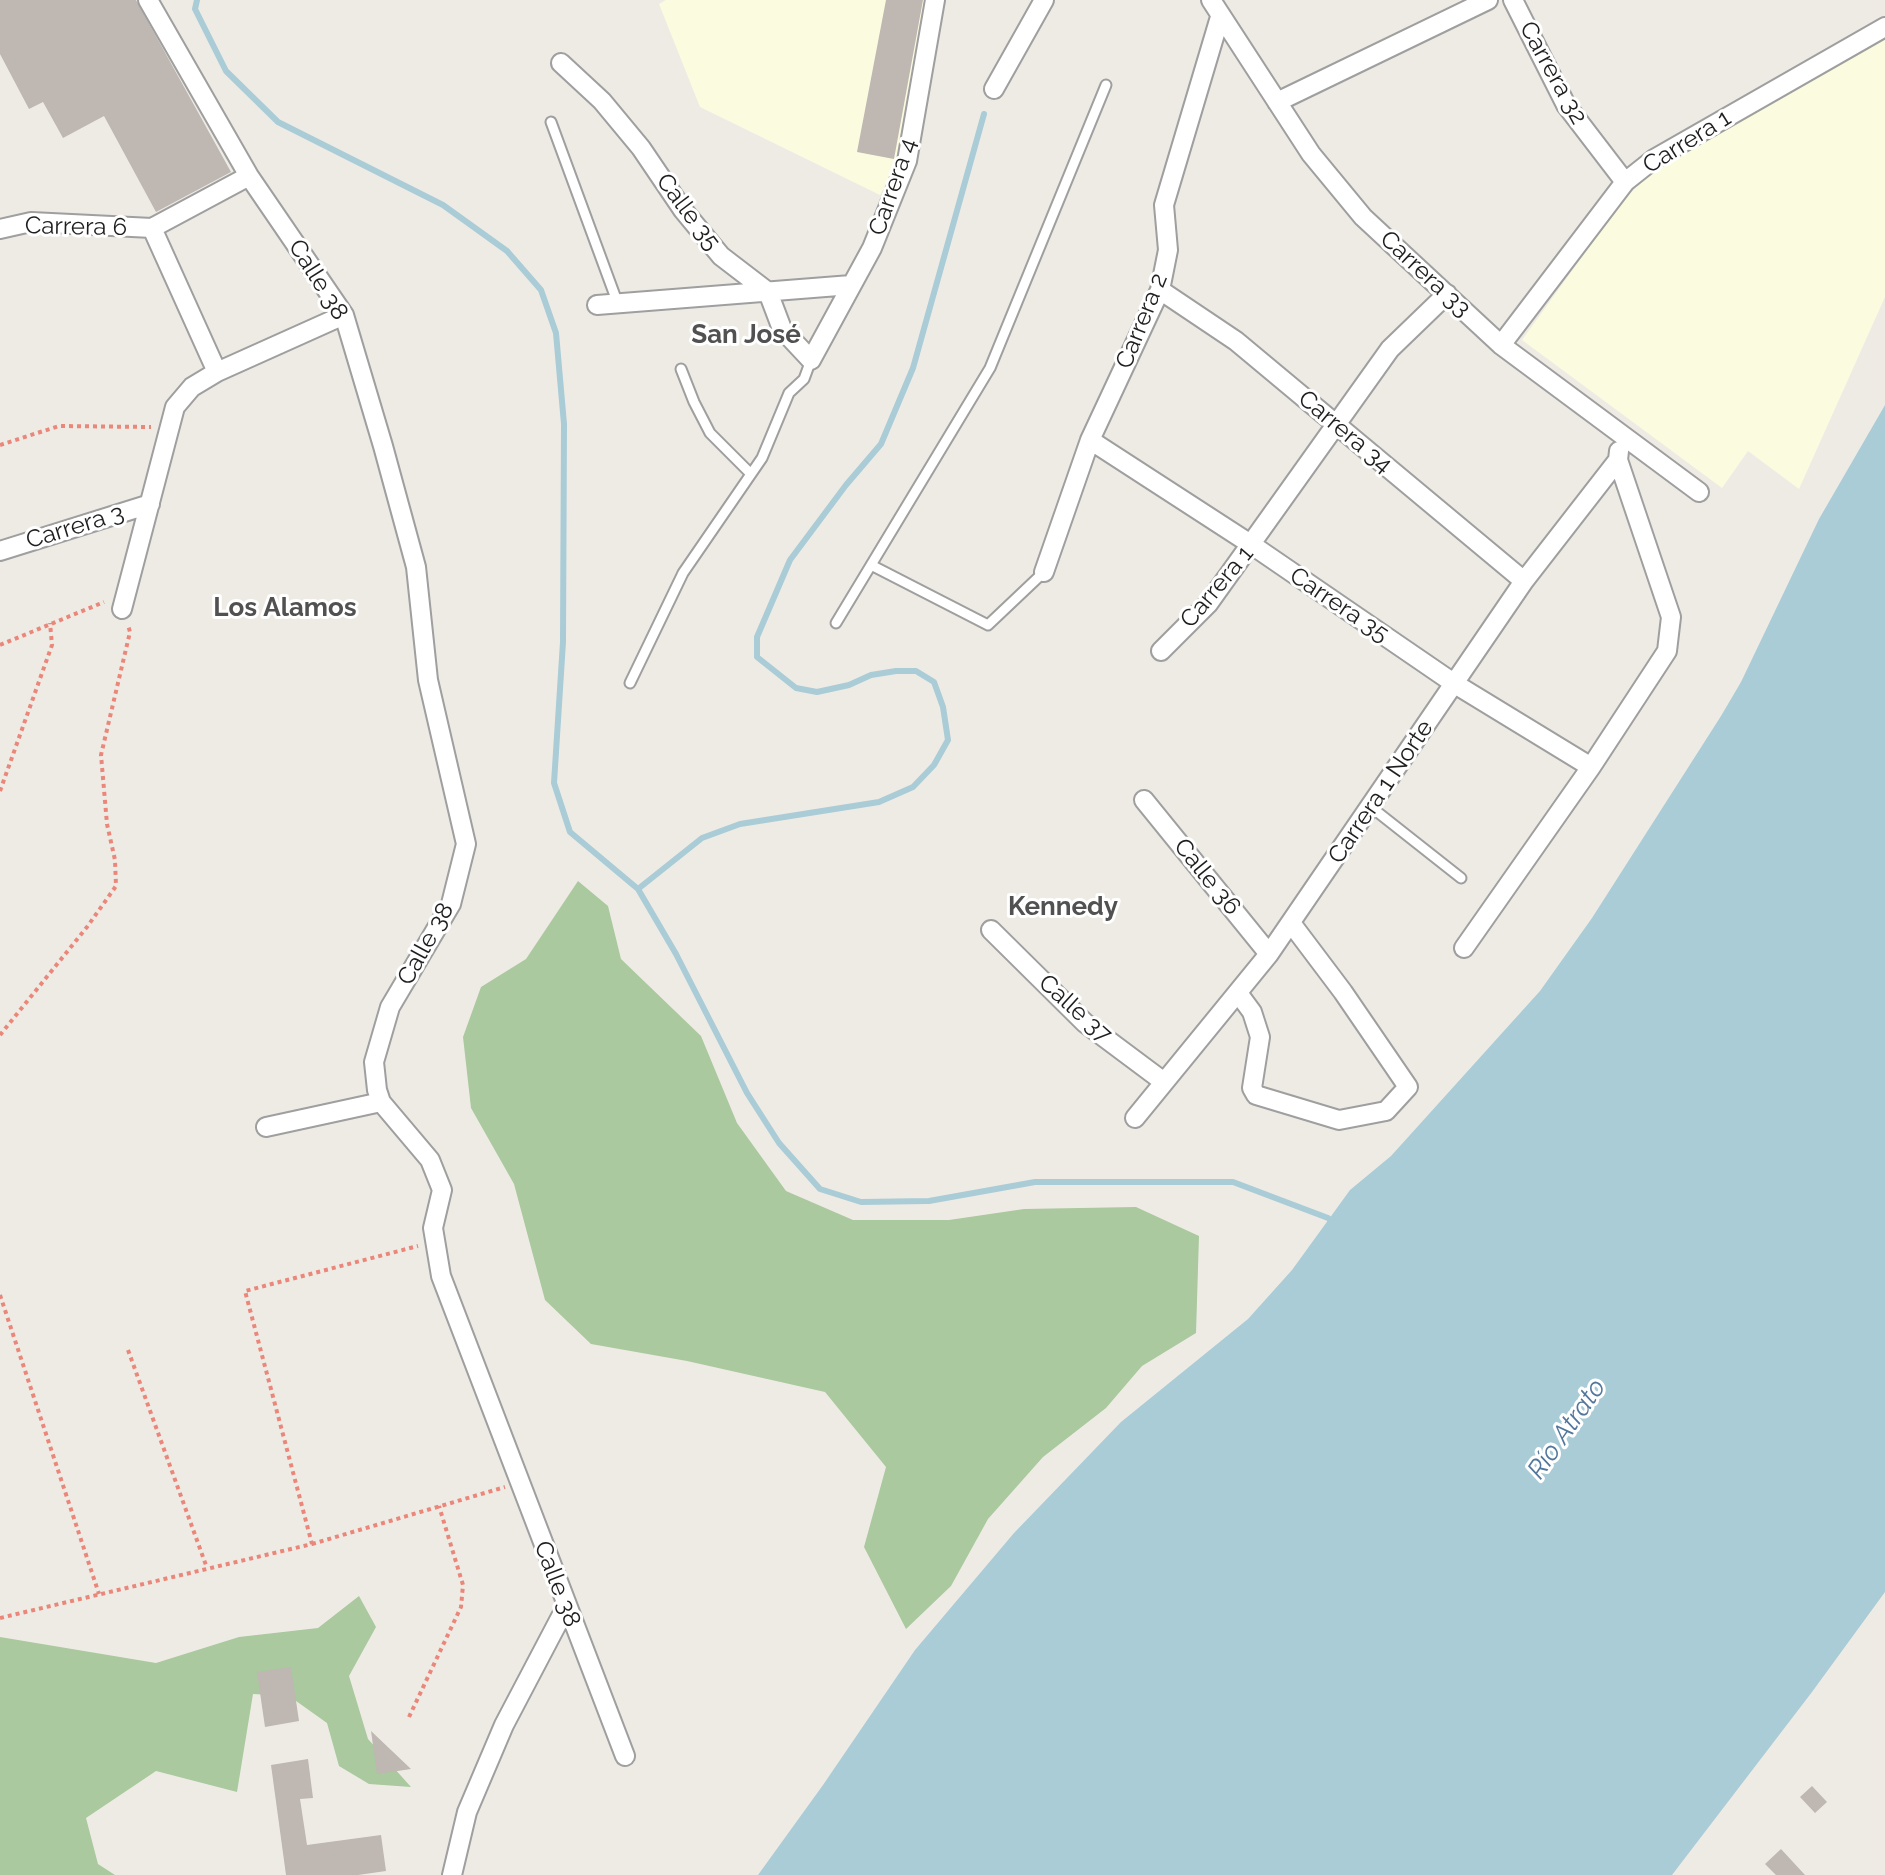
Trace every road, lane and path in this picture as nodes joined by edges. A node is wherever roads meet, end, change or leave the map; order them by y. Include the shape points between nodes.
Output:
1 (148, 0) edge
2 (935, 0) edge
3 (1044, 0) edge
4 (1488, 0) edge
5 (1513, 0) edge
6 (1216, 8) edge
7 (1885, 27) edge
8 (561, 63) dead end
9 (1106, 85) dead end
10 (994, 89) dead end
11 (1277, 102) junction
12 (551, 122) dead end
13 (249, 176) junction
14 (1625, 182) junction
15 (152, 228) junction
16 (0, 229) edge
17 (851, 285) junction
18 (1160, 290) junction
19 (768, 292) junction
20 (1447, 294) junction
21 (618, 304) junction
22 (597, 305) dead end
23 (344, 315) junction
24 (1501, 345) junction
25 (811, 360) junction
26 (681, 369) dead end
27 (217, 372) junction
28 (1335, 425) junction
29 (169, 427) junction
30 (1620, 432) junction
31 (1090, 440) junction
32 (0, 445) edge
33 (1618, 460) junction
34 (751, 474) junction
35 (1699, 492) dead end
36 (150, 504) junction
37 (1252, 545) junction
38 (0, 551) edge
39 (871, 565) junction
40 (1044, 572) joint
41 (1524, 581) junction
42 (122, 609) junction
43 (50, 623) junction
44 (836, 623) dead end
45 (0, 645) edge
46 (1161, 651) dead end
47 (630, 683) dead end
48 (1455, 684) junction
49 (1591, 767) junction
50 (0, 791) edge
51 (1144, 800) dead end
52 (1371, 807) junction
53 (1461, 878) dead end
54 (1291, 923) junction
55 (991, 930) dead end
56 (1464, 948) dead end
57 (1269, 954) junction
58 (1238, 993) junction
59 (0, 1035) edge
60 (1164, 1082) junction
61 (381, 1102) junction
62 (1135, 1118) dead end
63 (266, 1127) dead end
64 (436, 1241) junction
65 (0, 1295) edge
66 (128, 1350) dead end
67 (519, 1483) junction
68 (439, 1506) junction
69 (312, 1544) junction
70 (207, 1568) junction
71 (99, 1594) junction
72 (566, 1607) junction
73 (0, 1618) edge
74 (409, 1717) dead end
75 (625, 1756) dead end
76 (452, 1875) edge

1 - 13 street, Calle 38
2 - 17 street, Carrera 4 via 907,161
3 - 10 street
4 - 11 street
5 - 14 street, Carrera 32 via 1566,105
6 - 11 street, Carrera 33
6 - 18 street, Carrera 2 via 1164,205 1168,250
7 - 14 street, Carrera 1 via 1654,159
8 - 19 street, Calle 35 via 622,124 721,256
9 - 39 lane via 990,368
11 - 20 street, Carrera 33 via 1363,217
12 - 21 lane
13 - 15 street
13 - 23 street, Calle 38
14 - 24 street, Carrera 1
15 - 16 street, Carrera 6 via 31,222
15 - 27 street
17 - 19 street
17 - 25 street, Carrera 4
18 - 28 street, Carrera 34 via 1236,341
18 - 31 street, Carrera 2
19 - 21 street
19 - 25 street via 782,329
20 - 24 street, Carrera 33
20 - 28 street, Carrera 1 via 1390,349
21 - 22 street
23 - 27 street
23 - 61 street, Calle 38 via 416,567 428,680 466,844 451,904 390,1007 374,1062
24 - 30 street, Carrera 33
25 - 34 lane via 804,379 789,393
26 - 34 lane via 710,433
27 - 29 street via 192,387 175,407
28 - 37 street, Carrera 1
28 - 41 street, Carrera 34
29 - 32 path via 59,426
29 - 36 street
30 - 33 street
30 - 35 street, Carrera 33
31 - 37 street, Carrera 35
31 - 40 street, Carrera 2
33 - 41 street, Carrera 1 Norte
33 - 49 street via 1671,617 1667,651
34 - 47 lane via 683,573
36 - 38 street, Carrera 3
36 - 42 street
37 - 46 street, Carrera 1 via 1208,604
37 - 48 street, Carrera 35
39 - 40 lane via 988,625
39 - 44 lane
41 - 48 street, Carrera 1 Norte
42 - 43 path via 103,601
42 - 59 path via 130,632 101,755 116,886
43 - 45 path
43 - 50 path via 52,645
48 - 49 street, Carrera 35
48 - 52 street, Carrera 1 Norte
49 - 56 street
51 - 57 street, Calle 36
52 - 53 lane
52 - 54 street, Carrera 1 Norte
54 - 57 street, Carrera 1 Norte
54 - 58 street via 1408,1087 1386,1111 1339,1120 1256,1095 1252,1088 1260,1037 1252,1012
55 - 60 street, Calle 37 via 1085,1023
57 - 58 street, Carrera 1 Norte
58 - 60 street, Carrera 1 Norte
60 - 62 street, Carrera 1 Norte
61 - 63 street
61 - 64 street, Calle 38 via 430,1160 442,1190 433,1228
64 - 67 street, Calle 38 via 441,1276
64 - 69 path via 245,1291
65 - 71 path
66 - 70 path
67 - 68 path
67 - 72 street, Calle 38
68 - 69 path
68 - 74 path via 463,1585 461,1607
69 - 70 path
70 - 71 path
71 - 73 path
72 - 75 street, Calle 38
72 - 76 street via 504,1725 467,1812

